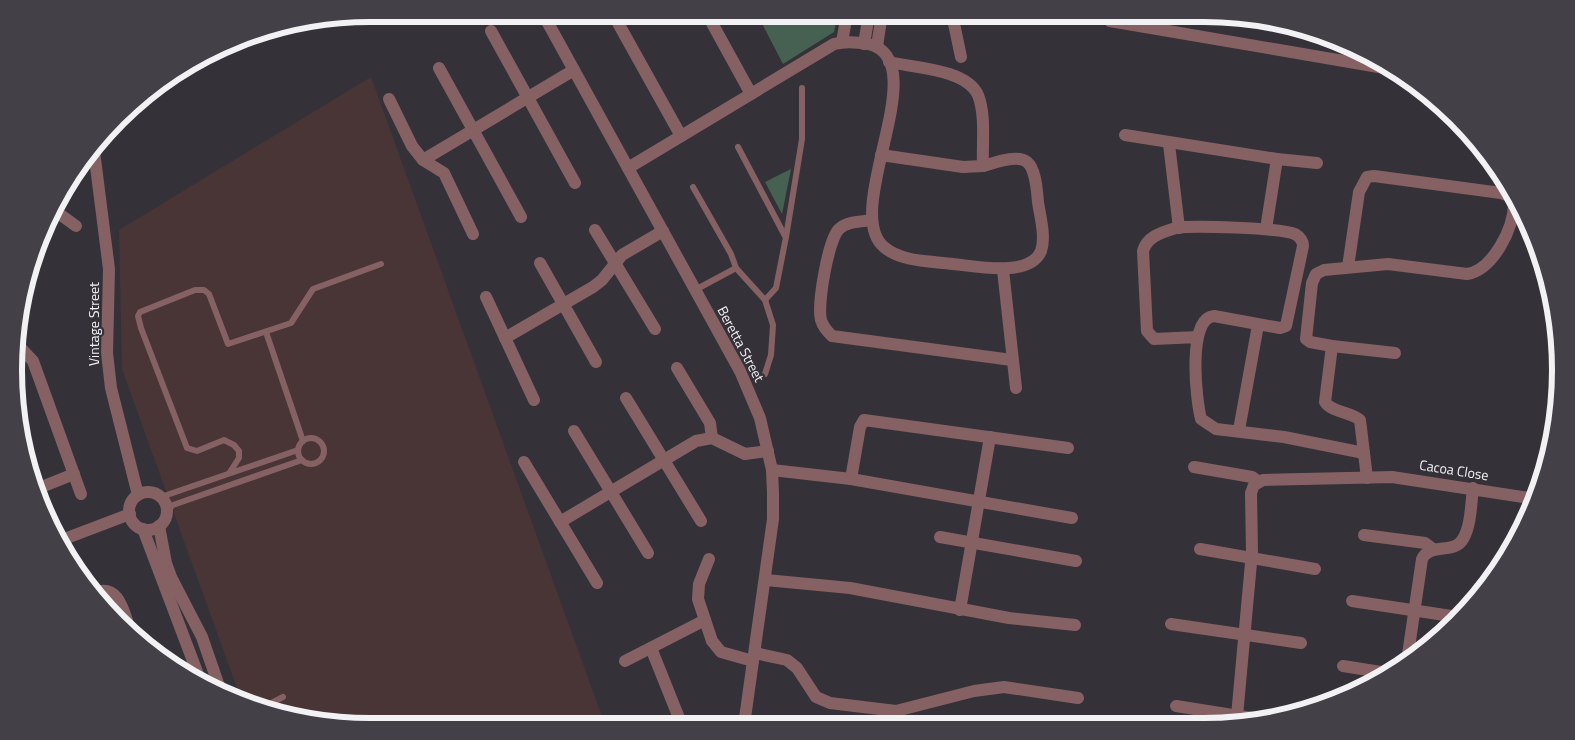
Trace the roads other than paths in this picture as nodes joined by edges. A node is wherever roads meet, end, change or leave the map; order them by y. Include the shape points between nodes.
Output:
1 (547, 22) edge
2 (617, 22) edge
3 (711, 22) edge
4 (846, 22) edge
5 (868, 22) edge
6 (881, 22) edge
7 (954, 22) edge
8 (1116, 22) edge
9 (491, 31) dead end
10 (842, 42) junction
11 (864, 44) junction
12 (877, 46) junction
13 (961, 57) dead end
14 (889, 62) junction
15 (1374, 66) edge
16 (439, 68) dead end
17 (574, 70) junction
18 (802, 88) dead end
19 (751, 94) junction
20 (528, 98) junction
21 (389, 99) dead end
22 (472, 130) junction
23 (1125, 135) dead end
24 (681, 136) junction
25 (1169, 144) junction
26 (738, 147) dead end
27 (881, 154) junction
28 (95, 157) edge
29 (423, 160) junction
30 (1277, 160) junction
31 (1317, 163) dead end
32 (983, 166) junction
33 (628, 168) junction
34 (575, 183) dead end
35 (692, 187) dead end
36 (1505, 195) edge
37 (1514, 210) edge
38 (59, 214) edge
39 (521, 217) dead end
40 (872, 220) junction
41 (76, 226) dead end
42 (1179, 228) junction
43 (1266, 229) junction
44 (595, 230) dead end
45 (663, 231) junction
46 (473, 234) dead end
47 (786, 237) junction
48 (540, 263) dead end
49 (615, 263) junction
50 (381, 264) dead end
51 (1348, 267) junction
52 (736, 268) junction
53 (1002, 270) junction
54 (695, 290) junction
55 (486, 297) dead end
56 (765, 300) junction
57 (563, 304) junction
58 (1258, 325) junction
59 (655, 329) dead end
60 (266, 332) junction
61 (505, 338) junction
62 (1198, 338) junction
63 (1332, 346) junction
64 (23, 350) edge
65 (1394, 353) dead end
66 (1012, 360) junction
67 (596, 362) dead end
68 (677, 368) dead end
69 (765, 374) dead end
70 (1016, 388) dead end
71 (626, 398) dead end
72 (534, 400) dead end
73 (1239, 430) junction
74 (574, 431) dead end
75 (990, 437) junction
76 (712, 438) junction
77 (303, 441) junction
78 (1068, 448) dead end
79 (298, 450) junction
80 (768, 451) junction
81 (1364, 453) junction
82 (302, 460) junction
83 (664, 460) junction
84 (524, 462) dead end
85 (1194, 467) dead end
86 (772, 470) junction
87 (230, 472) junction
88 (74, 474) junction
89 (1367, 478) junction
90 (852, 479) junction
91 (1259, 482) junction
92 (43, 486) edge
93 (1468, 488) junction
94 (611, 492) junction
95 (81, 494) dead end
96 (138, 495) junction
97 (161, 497) junction
98 (1528, 497) edge
99 (980, 502) junction
100 (167, 511) junction
101 (130, 514) junction
102 (1072, 518) dead end
103 (701, 521) dead end
104 (560, 522) junction
105 (159, 526) junction
106 (143, 529) junction
107 (1364, 535) dead end
108 (940, 537) dead end
109 (66, 538) edge
110 (973, 543) junction
111 (1200, 549) dead end
112 (1433, 549) junction
113 (648, 553) dead end
114 (1251, 557) junction
115 (709, 559) dead end
116 (1076, 560) dead end
117 (1315, 569) dead end
118 (766, 580) junction
119 (597, 583) dead end
120 (101, 590) edge
121 (1352, 601) dead end
122 (960, 610) junction
123 (1414, 610) junction
124 (1452, 615) edge
125 (125, 617) edge
126 (705, 620) junction
127 (1171, 624) dead end
128 (1075, 625) dead end
129 (1244, 634) junction
130 (1301, 643) dead end
131 (651, 648) junction
132 (1408, 652) edge
133 (754, 657) junction
134 (625, 661) dead end
135 (1342, 666) dead end
136 (196, 671) edge
137 (1378, 672) edge
138 (219, 683) edge
139 (283, 697) dead end
140 (1078, 698) dead end
141 (271, 703) edge
142 (1176, 706) dead end
143 (1236, 716) joint
144 (679, 718) edge
145 (745, 718) edge

1 - 17 street, Beretta Street
2 - 24 street
3 - 19 street
4 - 10 street
5 - 11 street
6 - 12 street
7 - 13 street
8 - 15 street
9 - 20 street
10 - 11 street
10 - 19 street
11 - 12 street
12 - 14 street
14 - 27 street via 895,88
14 - 32 street via 952,75 971,85 981,110
16 - 22 street
17 - 20 street
17 - 33 street, Beretta Street
18 - 47 lane via 802,139
19 - 24 street
20 - 22 street
20 - 34 street
21 - 29 street via 407,138
22 - 29 street
22 - 39 street
23 - 25 street
24 - 33 street
25 - 30 street
25 - 42 street
26 - 47 lane
27 - 32 street via 963,167
27 - 40 street
28 - 96 street, Vintage Street via 109,268 106,336 111,388
29 - 46 street via 444,173
30 - 31 street
30 - 43 street
32 - 53 street via 1020,159 1026,161 1031,166 1036,187 1042,250 1034,260
33 - 45 street, Beretta Street
35 - 52 lane
36 - 51 street via 1367,177 1359,192
37 - 51 street via 1508,229 1492,257 1475,273 1388,264
38 - 41 street
40 - 53 street via 880,244 896,254
40 - 66 street via 848,224 835,234 827,258 820,315 832,336
42 - 43 street
42 - 62 street via 1152,238 1143,250 1146,331 1162,340
43 - 58 street via 1296,235 1302,239 1303,246 1286,326
44 - 49 street
45 - 49 street via 622,255
45 - 54 street, Beretta Street
47 - 56 lane via 776,288
48 - 57 street
49 - 57 street via 602,280
49 - 59 street
50 - 60 lane via 313,289 291,323
51 - 63 street via 1319,271 1312,283 1306,339
52 - 54 lane
52 - 56 lane
53 - 66 street
54 - 80 street, Beretta Street via 750,393
55 - 61 street
56 - 69 lane via 773,325 771,355
57 - 61 street
57 - 67 street
58 - 62 street via 1210,316
58 - 73 street
60 - 77 lane
60 - 87 lane via 228,344 209,294 200,289 144,309 138,316 187,448 197,451 224,440 234,445 239,458
61 - 72 street
62 - 73 street via 1196,394 1201,419 1216,429
63 - 65 street
63 - 81 street via 1325,402 1360,420
64 - 88 street via 33,361
66 - 70 street
68 - 76 street via 710,423
71 - 83 street
73 - 81 street
74 - 94 street
75 - 78 street
75 - 90 street via 864,420 860,427
75 - 99 street
76 - 80 street via 745,454
76 - 83 street via 696,441
77 - 79 lane
77 - 82 lane via 317,440 324,452 315,464
79 - 82 lane
79 - 87 lane
80 - 86 street, Beretta Street
81 - 89 street
82 - 100 lane via 173,505
83 - 94 street
83 - 103 street
84 - 104 street
85 - 91 street via 1252,477
86 - 90 street
86 - 118 street, Beretta Street via 773,519
87 - 97 lane
88 - 92 street
88 - 95 street
89 - 91 street, Cacoa Close
89 - 93 street, Cacoa Close via 1400,478
90 - 99 street
91 - 114 street via 1250,492
93 - 98 street, Cacoa Close
93 - 112 street via 1467,528 1461,543
94 - 104 street
94 - 113 street
96 - 97 street via 150,492
96 - 101 street via 130,504
97 - 100 street
99 - 102 street
99 - 110 street
100 - 105 street
101 - 106 street via 133,522
101 - 109 street
104 - 119 street
105 - 106 street
105 - 138 street via 168,570 202,637
106 - 136 street
107 - 112 street via 1426,543
108 - 110 street
110 - 116 street
110 - 122 street
111 - 114 street
112 - 123 street via 1422,559
114 - 117 street
114 - 129 street
115 - 126 street via 698,591
118 - 122 street via 850,588
118 - 133 street, Beretta Street
120 - 125 street via 114,592
121 - 123 street
122 - 128 street
123 - 124 street
123 - 132 street
126 - 131 street
126 - 133 street via 712,641 721,652
127 - 129 street
129 - 130 street
129 - 143 street
131 - 134 street
131 - 144 street
133 - 140 street via 787,660 797,668 816,696 830,703 896,711 974,691 1004,687
133 - 145 street, Beretta Street
135 - 137 street
139 - 141 lane
142 - 143 street

